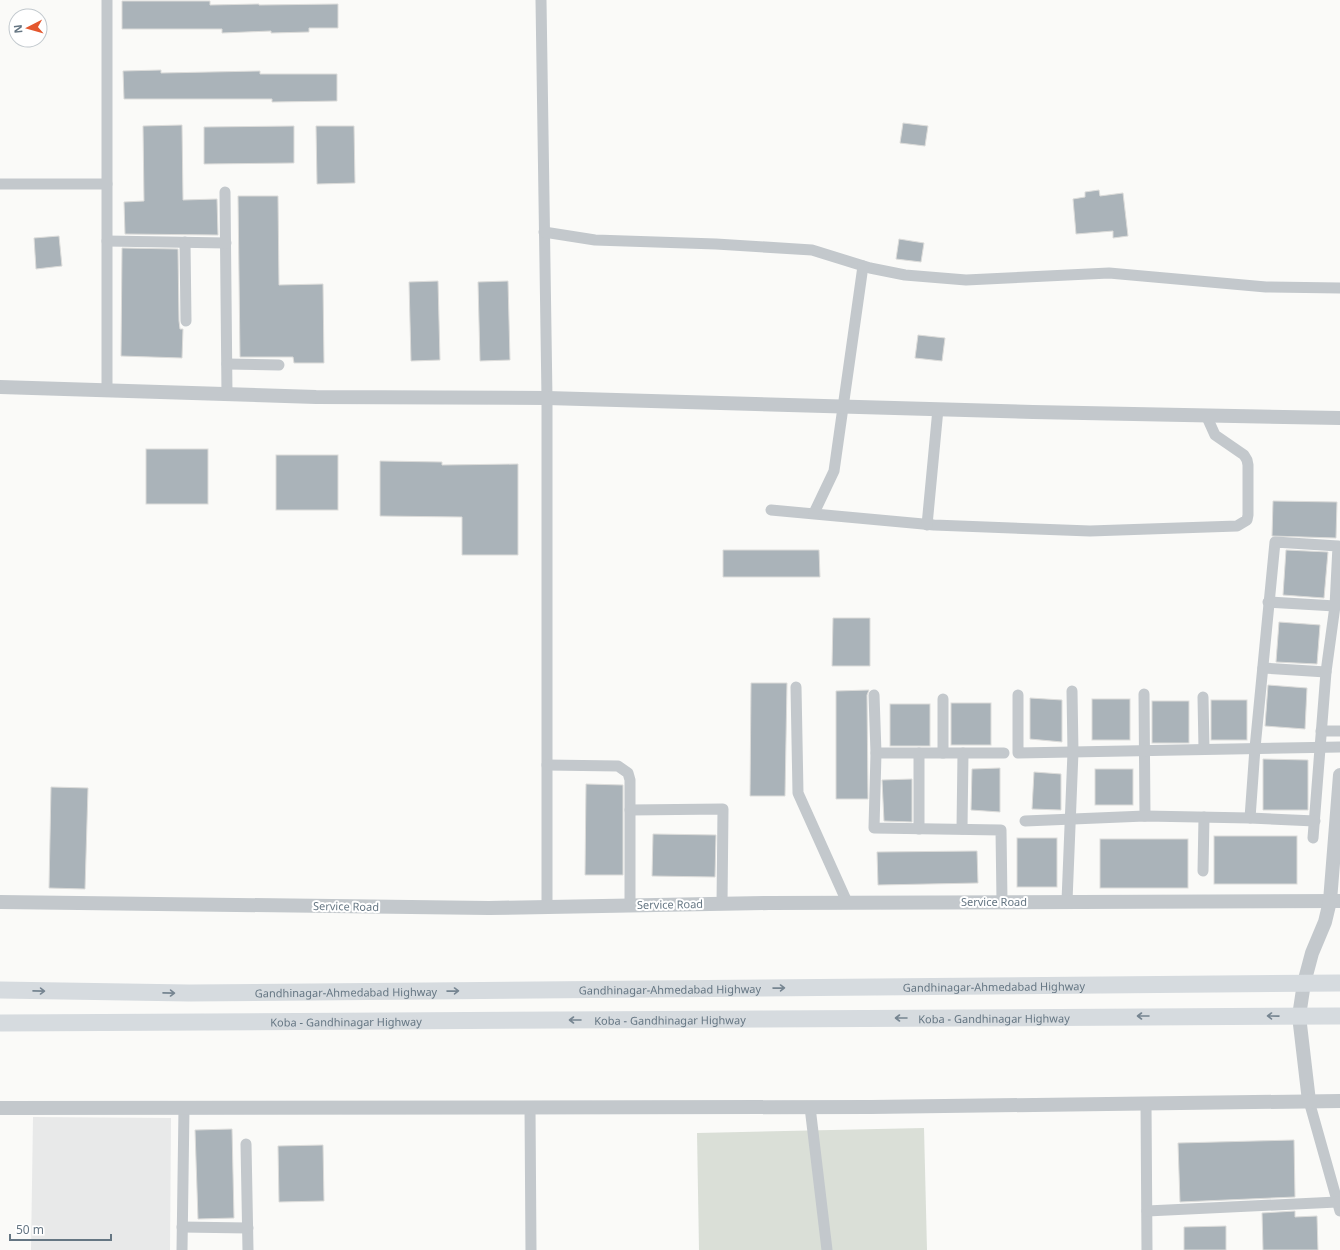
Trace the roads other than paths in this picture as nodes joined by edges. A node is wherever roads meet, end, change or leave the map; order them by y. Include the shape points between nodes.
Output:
1 (107, 0) edge
2 (541, 0) edge
3 (0, 184) edge
4 (107, 184) junction
5 (225, 192) dead end
6 (544, 232) junction
7 (107, 242) junction
8 (185, 242) junction
9 (226, 243) junction
10 (863, 266) junction
11 (1340, 288) edge
12 (186, 321) dead end
13 (227, 364) junction
14 (279, 365) dead end
15 (0, 386) edge
16 (107, 390) junction
17 (227, 394) junction
18 (547, 398) junction
19 (842, 407) junction
20 (938, 409) junction
21 (1206, 415) junction
22 (1340, 418) edge
23 (772, 510) dead end
24 (814, 513) junction
25 (927, 525) junction
26 (1268, 602) junction
27 (1335, 606) junction
28 (1263, 668) junction
29 (1326, 672) junction
30 (796, 687) dead end
31 (1072, 691) dead end
32 (1144, 694) dead end
33 (874, 695) dead end
34 (1018, 695) dead end
35 (1204, 697) dead end
36 (943, 699) dead end
37 (1340, 731) edge
38 (1321, 732) junction
39 (1340, 747) edge
40 (1255, 748) junction
41 (1320, 748) junction
42 (1204, 749) junction
43 (1145, 750) junction
44 (1073, 752) junction
45 (876, 753) junction
46 (919, 753) junction
47 (943, 753) junction
48 (964, 753) junction
49 (1004, 753) dead end
50 (547, 765) junction
51 (1340, 775) edge
52 (630, 810) junction
53 (1145, 816) junction
54 (1204, 817) junction
55 (1250, 818) junction
56 (1070, 820) junction
57 (1025, 821) dead end
58 (1315, 821) junction
59 (919, 829) junction
60 (962, 829) junction
61 (1313, 838) dead end
62 (1203, 871) dead end
63 (1002, 901) junction
64 (1067, 901) junction
65 (1335, 901) edge
66 (0, 902) edge
67 (847, 902) junction
68 (722, 904) junction
69 (630, 905) junction
70 (547, 906) junction
71 (1304, 983) junction
72 (1340, 983) edge
73 (0, 990) edge
74 (1299, 1016) junction
75 (1340, 1016) edge
76 (0, 1023) edge
77 (1309, 1101) junction
78 (1340, 1101) edge
79 (1146, 1103) junction
80 (530, 1107) junction
81 (810, 1107) junction
82 (0, 1108) edge
83 (184, 1108) junction
84 (246, 1144) dead end
85 (1339, 1207) edge
86 (1147, 1211) junction
87 (182, 1227) junction
88 (248, 1228) junction
89 (182, 1250) edge
90 (248, 1250) edge
91 (530, 1250) edge
92 (827, 1250) edge
93 (1147, 1250) edge

1 - 4 street
2 - 6 street
3 - 4 street
4 - 7 street
5 - 9 street
6 - 10 street via 595,240 812,250
6 - 18 street
7 - 8 street
7 - 16 street
8 - 9 street
8 - 12 street
9 - 13 street
10 - 11 street via 905,275 966,280 1109,273 1266,287
10 - 19 street
13 - 14 street
13 - 17 street
15 - 16 street
16 - 17 street
17 - 18 street
18 - 19 street
18 - 50 street
19 - 20 street
19 - 24 street via 834,471
20 - 21 street
20 - 25 street
21 - 22 street
21 - 25 street via 1215,435 1244,455 1248,465 1248,515 1247,520 1237,526 1090,531
23 - 24 street
24 - 25 street
26 - 27 street
26 - 27 street via 1275,542 1338,546
26 - 28 street
27 - 29 street
28 - 29 street
28 - 40 street
29 - 38 street
30 - 67 street via 798,794
31 - 44 street
32 - 43 street
33 - 45 street
34 - 44 street via 1018,753
35 - 42 street
36 - 47 street
37 - 38 street
38 - 41 street
39 - 41 street
40 - 41 street
40 - 42 street
40 - 55 street
41 - 58 street
42 - 43 street
43 - 44 street
43 - 53 street
44 - 56 street
45 - 46 street
45 - 59 street via 874,828
46 - 47 street
46 - 59 street
47 - 48 street
48 - 49 street
48 - 60 street
50 - 52 street via 618,766 628,773 630,780
50 - 70 street
51 - 65 street
52 - 68 street via 723,809
52 - 69 street
53 - 54 street
53 - 56 street
54 - 55 street
54 - 62 street
55 - 58 street
56 - 57 street
56 - 64 street
58 - 61 street
59 - 60 street
60 - 63 street via 1001,830
63 - 64 street, Service Road
63 - 67 street, Service Road
64 - 65 street, Service Road
65 - 71 street via 1312,953
66 - 70 street, Service Road
67 - 68 street, Service Road
68 - 69 street, Service Road
69 - 70 street, Service Road
71 - 72 main road, Gandhinagar-Ahmedabad Highway
73 -> 71 main road, Gandhinagar-Ahmedabad Highway via 189,993
71 - 74 street
74 - 75 main road, Koba - Gandhinagar Highway
74 -> 76 main road, Koba - Gandhinagar Highway
74 - 77 street
77 - 78 street
77 - 79 street
77 - 85 street
79 - 81 street
79 - 86 street
80 - 81 street
80 - 83 street
80 - 91 street
81 - 92 street
82 - 83 street
83 - 87 street
84 - 88 street
85 - 86 street
86 - 93 street
87 - 88 street
87 - 89 street
88 - 90 street

